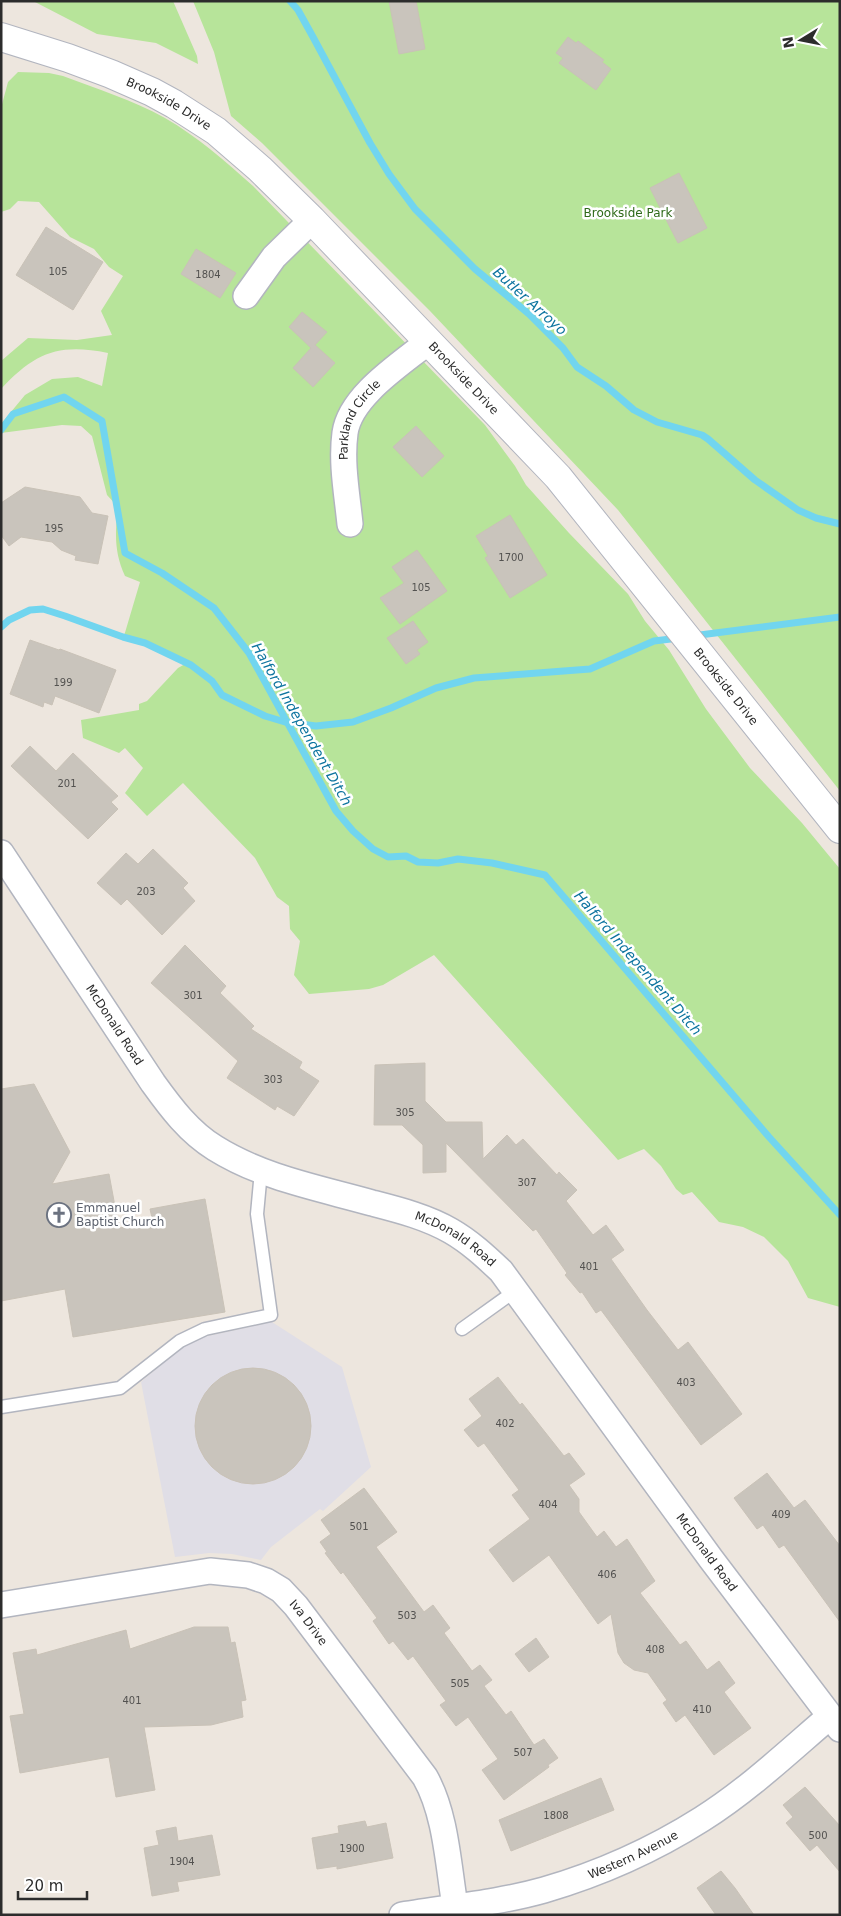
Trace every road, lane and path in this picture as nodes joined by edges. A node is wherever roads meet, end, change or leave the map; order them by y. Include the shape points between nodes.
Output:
1 (1, 37) edge
2 (312, 220) junction
3 (246, 296) dead end
4 (428, 342) junction
5 (350, 524) dead end
6 (840, 829) edge
7 (1, 853) edge
8 (261, 1171) junction
9 (515, 1291) junction
10 (462, 1330) dead end
11 (1, 1407) edge
12 (1, 1605) edge
13 (834, 1723) edge
14 (455, 1906) junction
15 (402, 1915) edge

1 - 2 main road, Brookside Drive via 110,74 174,104 216,132
2 - 3 street via 274,257
2 - 4 main road, Brookside Drive
4 - 5 street, Parkland Circle via 366,393 351,414 345,432 344,470
4 - 6 main road, Brookside Drive via 558,477
7 - 8 street, McDonald Road via 174,1112 214,1147
8 - 9 street, McDonald Road via 402,1210 449,1230 483,1254
8 - 11 lane via 257,1214 271,1315 206,1329 180,1341 120,1388
9 - 10 lane
9 - 13 street, McDonald Road
12 - 14 street, Iva Drive via 210,1571 248,1575 281,1590 433,1790
13 - 14 street, Western Avenue via 704,1818 672,1837 571,1881 509,1898
14 - 15 street, Western Avenue

